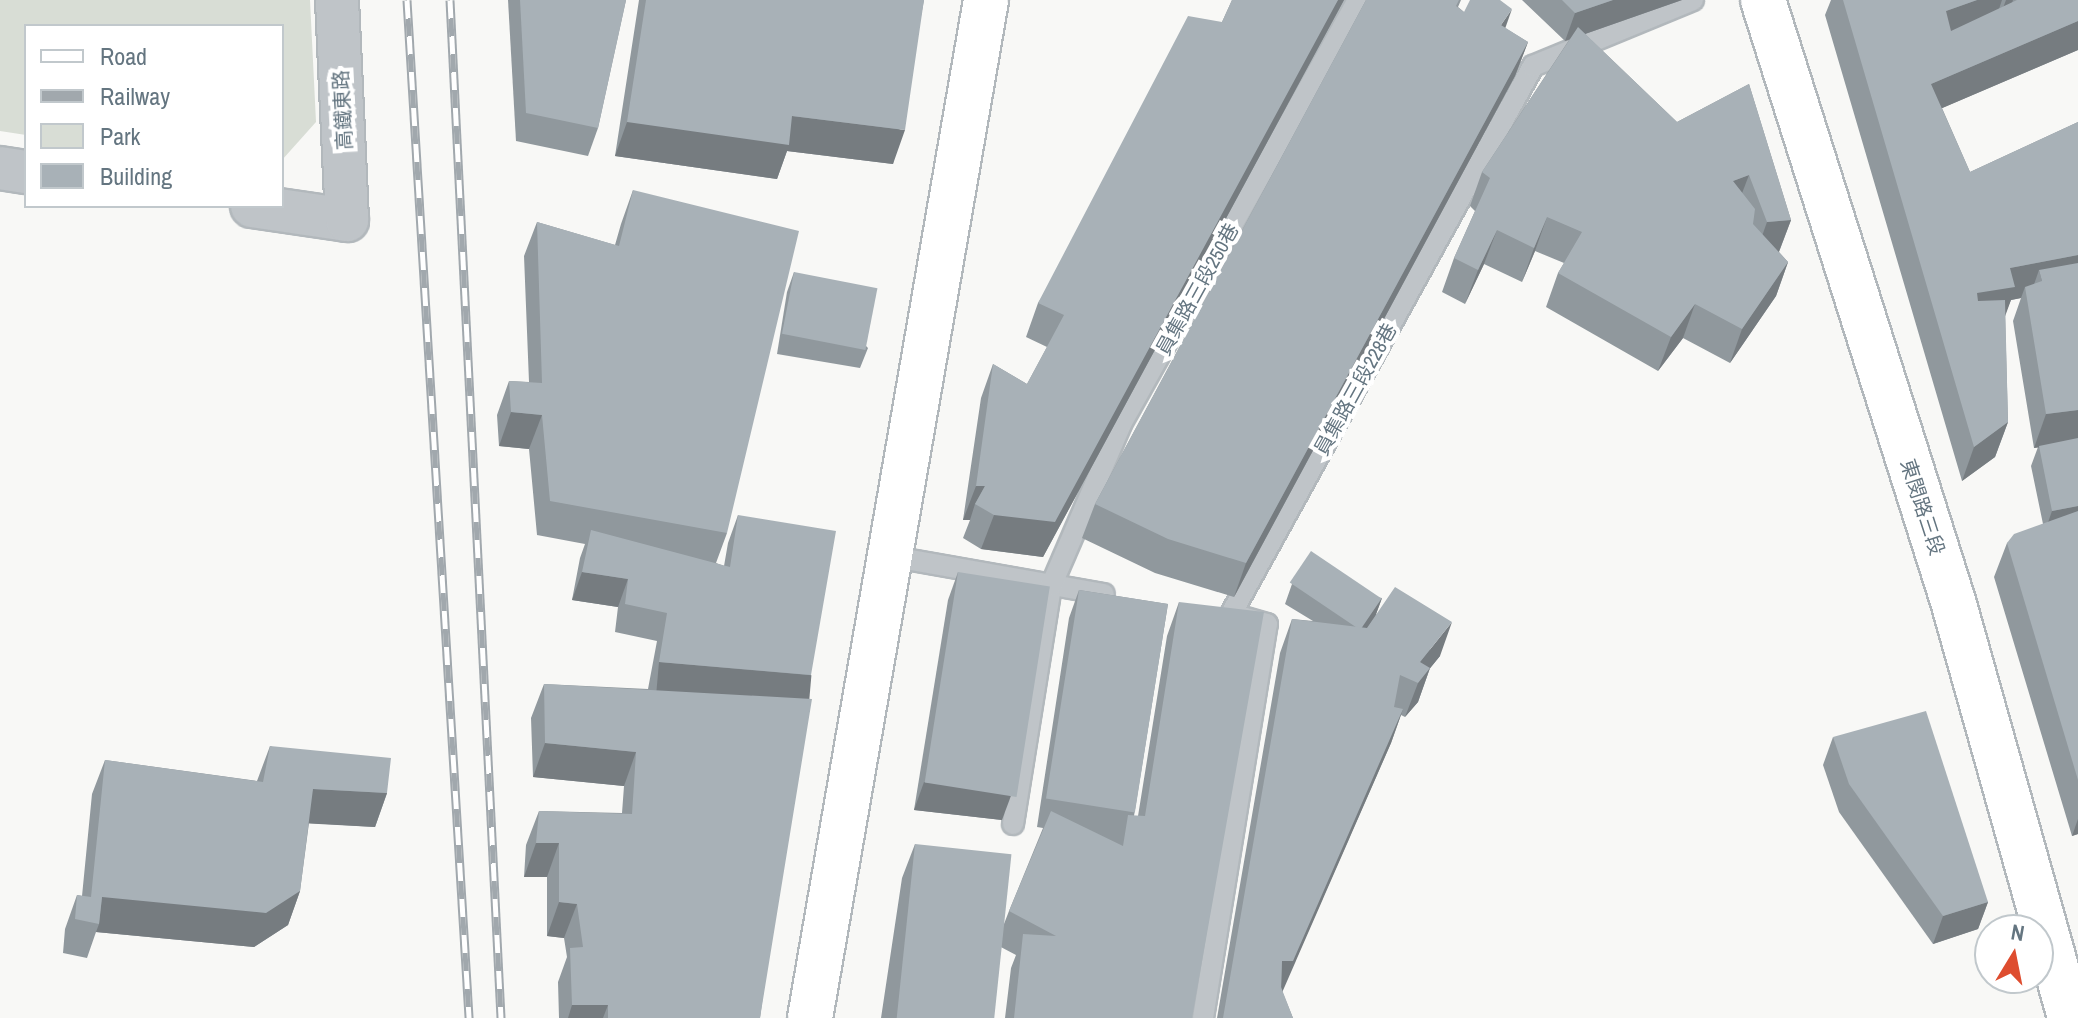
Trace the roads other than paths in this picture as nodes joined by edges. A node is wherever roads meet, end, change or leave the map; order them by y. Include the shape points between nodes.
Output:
1 (337, 0) edge
2 (986, 0) edge
3 (1358, 0) edge
4 (1693, 0) edge
5 (1763, 0) edge
6 (1510, 44) edge
7 (1533, 66) junction
8 (0, 168) edge
9 (24, 172) edge
10 (266, 208) edge
11 (894, 557) junction
12 (1051, 586) junction
13 (1126, 597) edge
14 (1201, 609) edge
15 (1231, 614) junction
16 (1013, 824) edge
17 (810, 1018) edge
18 (1203, 1018) edge
19 (2070, 1018) edge

1 - 10 street, 高鐵東路 via 347,220
2 - 11 main road
3 - 12 lane, 員集路三段250巷 via 1121,424
4 - 7 lane
5 - 19 main road, 東閔路三段 via 1953,601
6 - 7 lane
7 - 15 lane, 員集路三段228巷
8 - 9 street
11 - 12 lane
11 - 17 main road
12 - 13 lane
12 - 16 lane, 員集路三段250巷
14 - 15 lane
15 - 18 lane via 1267,624

